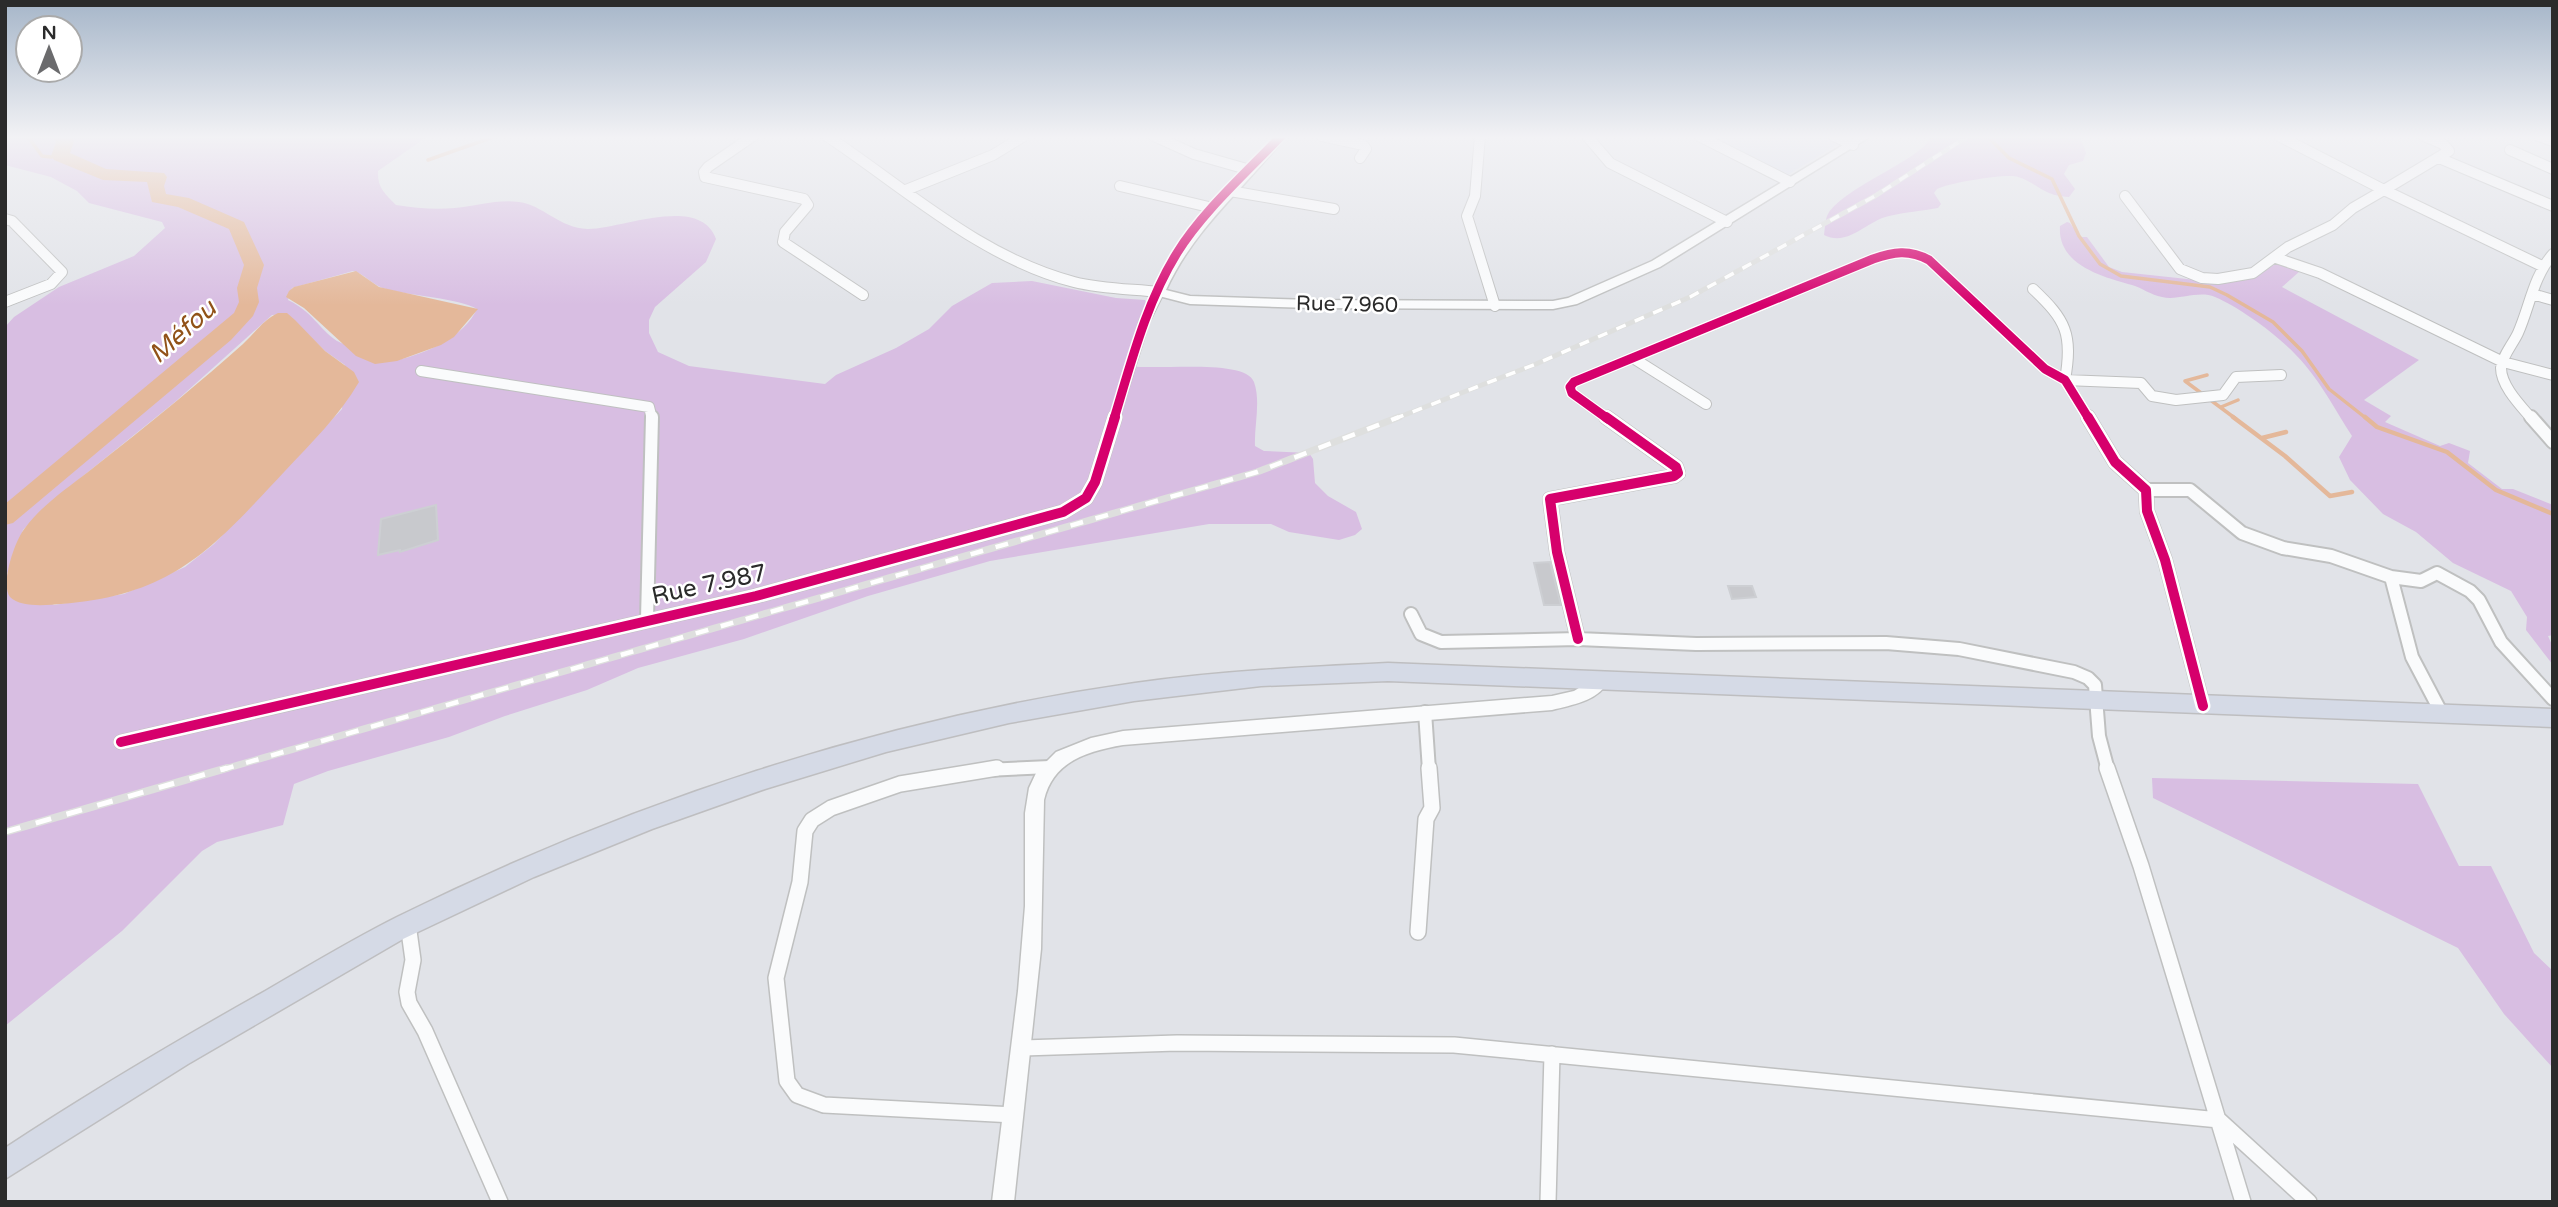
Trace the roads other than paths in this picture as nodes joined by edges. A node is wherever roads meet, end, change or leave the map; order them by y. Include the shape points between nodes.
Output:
1 (774, 192) edge
2 (909, 192) edge
3 (1147, 192) edge
4 (1229, 192) edge
5 (1238, 192) edge
6 (1475, 192) edge
7 (1668, 192) edge
8 (1774, 192) edge
9 (2380, 192) edge
10 (2389, 192) edge
11 (2520, 192) edge
12 (2125, 196) dead end
13 (2553, 206) edge
14 (1213, 208) junction
15 (1334, 209) dead end
16 (5, 219) edge
17 (1727, 222) junction
18 (2552, 255) edge
19 (2276, 258) junction
20 (2542, 266) junction
21 (2033, 289) dead end
22 (1159, 292) junction
23 (2532, 294) junction
24 (863, 295) dead end
25 (2553, 300) edge
26 (5, 302) edge
27 (1495, 306) junction
28 (1633, 358) junction
29 (2502, 362) junction
30 (421, 371) dead end
31 (2281, 374) dead end
32 (2553, 375) edge
33 (2065, 380) junction
34 (1706, 404) dead end
35 (2553, 442) edge
36 (2146, 490) junction
37 (2391, 577) junction
38 (1410, 614) dead end
39 (647, 619) junction
40 (1578, 639) junction
41 (1600, 681) junction
42 (2553, 699) edge
43 (2097, 701) junction
44 (2203, 706) junction
45 (1425, 712) junction
46 (2442, 714) junction
47 (2553, 718) edge
48 (121, 742) dead end
49 (1050, 766) junction
50 (408, 924) junction
51 (1418, 932) dead end
52 (1023, 1048) junction
53 (1552, 1054) junction
54 (1014, 1115) junction
55 (2219, 1120) junction
56 (5, 1165) edge
57 (499, 1202) edge
58 (1003, 1202) edge
59 (1548, 1202) edge
60 (2243, 1202) edge
61 (2309, 1202) edge

1 - 24 street via 804,199 808,205 784,232 783,242
2 - 22 street, Rue 7.960 via 979,239 1056,276
3 - 14 street
4 - 14 street
5 - 15 street
6 - 27 street via 1467,216
7 - 17 street
8 - 17 street, Rue 7.960
9 - 19 street
10 - 20 street
11 - 13 street
12 - 19 street via 2187,274 2241,277
14 - 22 street via 1175,254
16 - 26 street via 12,220 62,272 51,284
17 - 27 street, Rue 7.960 via 1656,264 1572,301 1536,307
18 - 20 street
19 - 29 street via 2320,273
20 - 23 street
21 - 33 street via 2054,307 2070,332
22 - 27 street, Rue 7.960 via 1204,300
22 - 39 street, Rue 7.987 via 1144,322 1095,482 1086,498 1050,516 756,596
23 - 25 street
23 - 29 street via 2521,330
28 - 33 street via 1872,259 1905,250 1929,260 2045,369
28 - 34 street
28 - 40 street via 1574,382 1572,393 1678,472 1550,499 1557,552
29 - 32 street
29 - 35 street via 2503,374 2527,413
30 - 39 street via 649,407
31 - 33 street via 2236,377 2223,395 2185,399 2158,399 2141,383
33 - 36 street via 2115,462
36 - 37 street via 2190,490 2242,533
36 - 44 street via 2147,512 2165,560
37 - 42 street via 2416,581 2437,573 2470,591 2501,642
37 - 46 street via 2412,657
38 - 40 street via 1426,640
39 - 48 street, Rue 7.987
40 - 43 street via 1886,643 1959,649 2074,672 2095,685
41 - 43 highway
41 - 45 street via 1578,696 1552,703
41 - 50 highway via 1452,673 1314,673 1154,688 987,718 761,780 603,837
43 - 44 highway
43 - 55 street via 2099,736 2112,787
44 - 46 highway
45 - 49 street via 1112,740 1075,751
45 - 51 street via 1432,808 1426,819
46 - 47 highway
49 - 52 street via 1036,799 1034,922
49 - 54 street via 999,768 900,783 819,815 805,831 800,882 776,978 787,1081 797,1095 824,1105
50 - 56 highway via 153,1068
50 - 57 street via 413,960 409,1003
52 - 53 street via 1177,1043 1440,1045
52 - 54 street
53 - 55 street
53 - 59 street
54 - 58 street
55 - 60 street
55 - 61 street

